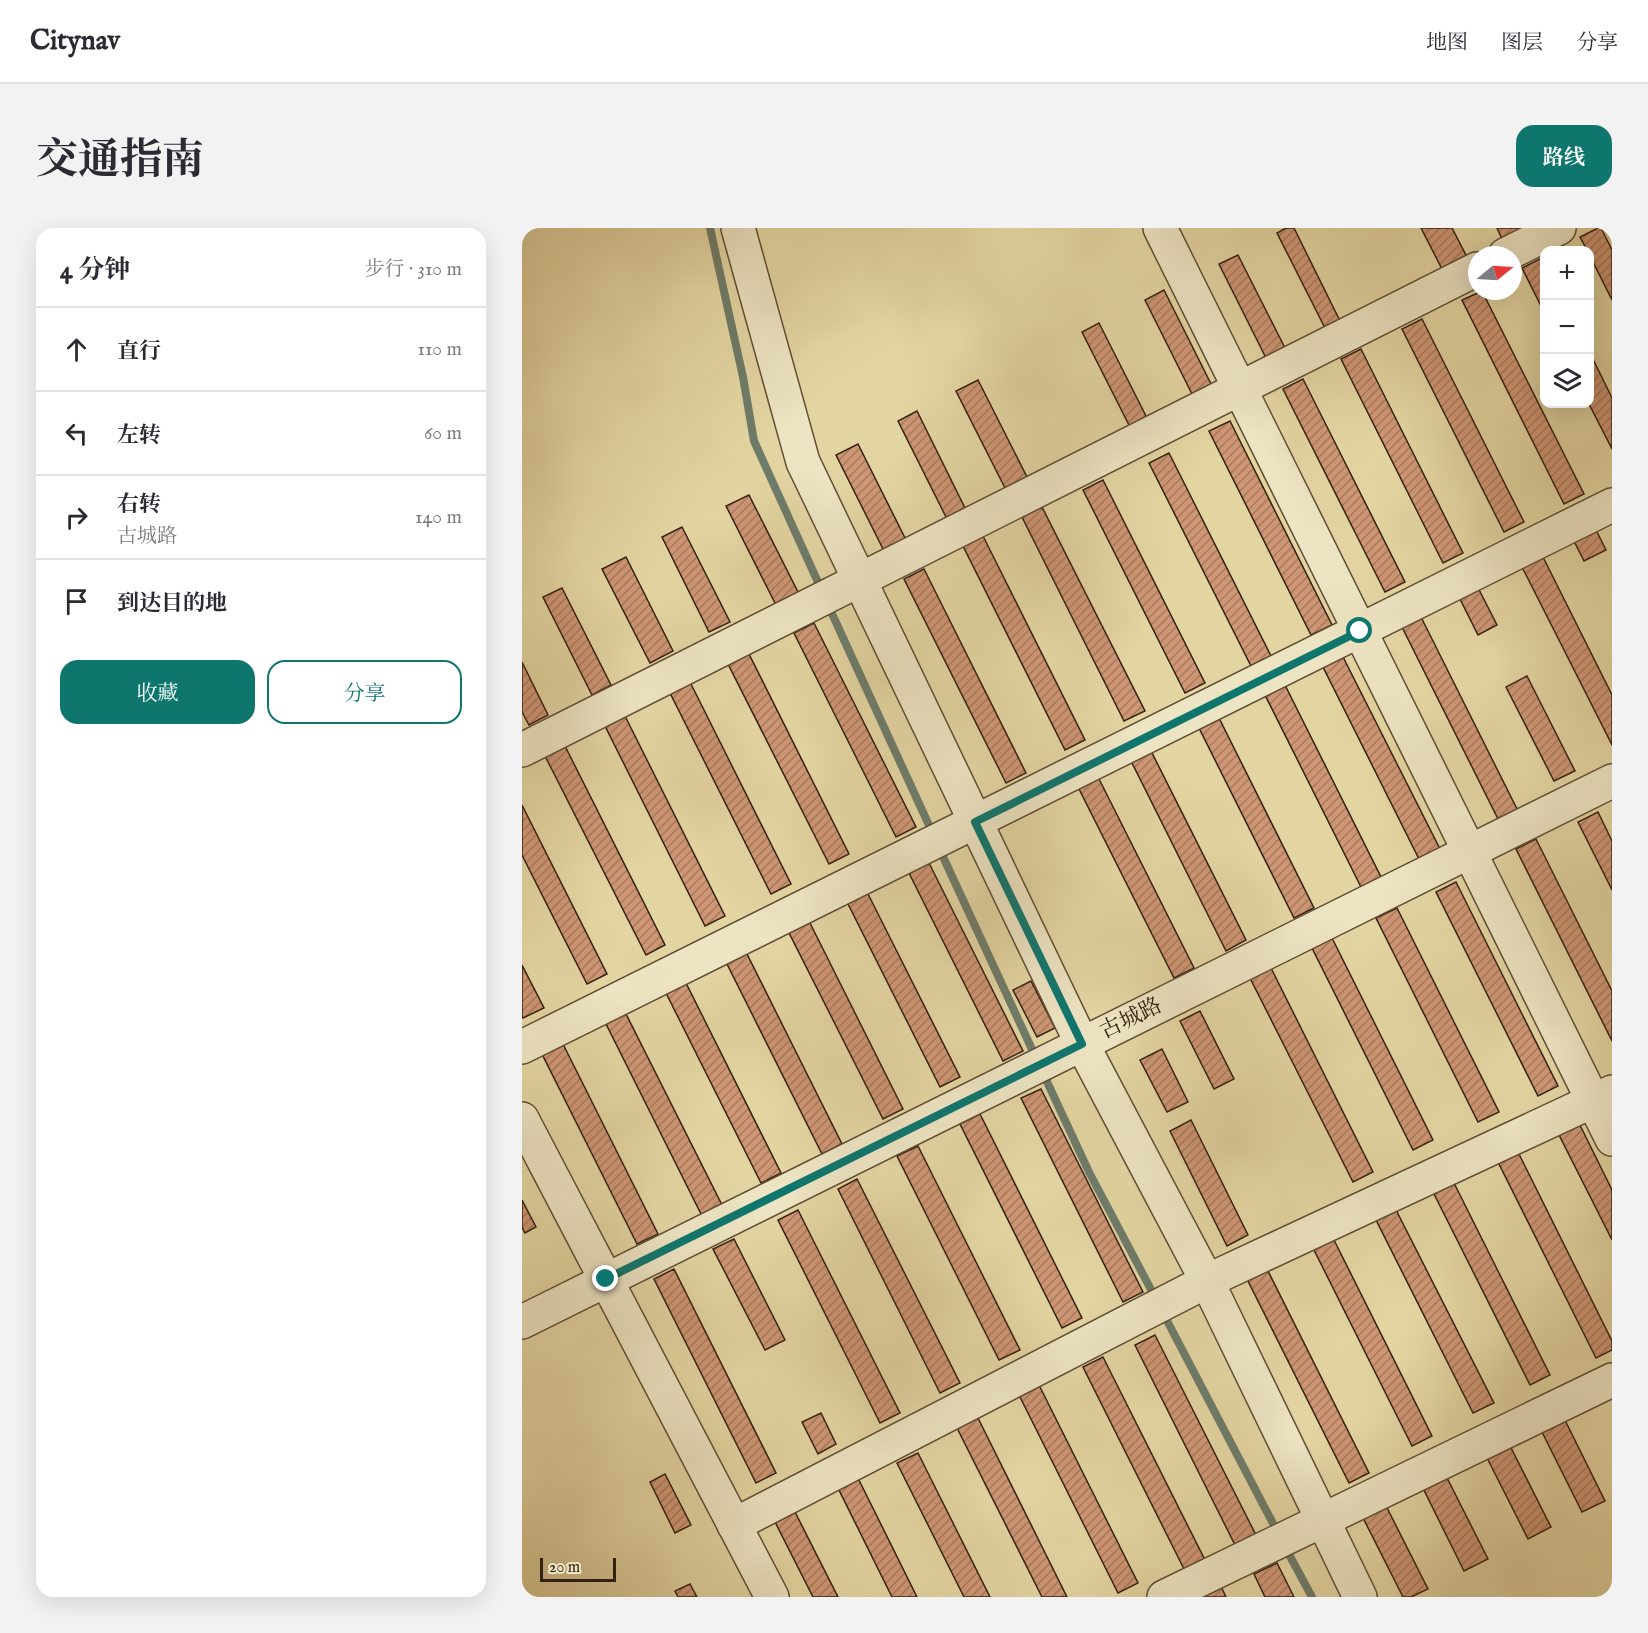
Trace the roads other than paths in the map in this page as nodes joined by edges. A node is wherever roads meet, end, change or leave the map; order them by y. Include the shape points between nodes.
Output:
1 (738, 228) edge
2 (1160, 228) edge
3 (1559, 228) edge
4 (1522, 246) edge
5 (1468, 274) edge
6 (1239, 389) junction
7 (1612, 505) edge
8 (859, 580) junction
9 (1360, 631) junction
10 (522, 750) edge
11 (1612, 781) edge
12 (975, 822) junction
13 (1469, 852) junction
14 (1082, 1044) junction
15 (522, 1047) edge
16 (1603, 1096) edge
17 (522, 1119) edge
18 (1612, 1139) edge
19 (606, 1279) junction
20 (1207, 1281) junction
21 (522, 1322) edge
22 (1612, 1380) edge
23 (1323, 1520) junction
24 (734, 1525) junction
25 (772, 1597) edge
26 (1164, 1597) edge
27 (1360, 1597) edge

1 - 8 street via 803,462
2 - 6 street
3 - 4 street
5 - 6 street
6 - 8 street
6 - 9 street
7 - 9 street
8 - 10 street
8 - 12 street
9 - 12 street
9 - 13 street
11 - 13 street, 古城路
12 - 14 street
12 - 15 street
13 - 14 street, 古城路
13 - 16 street
14 - 19 street, 古城路
14 - 20 street
16 - 18 street
16 - 20 street
17 - 19 street
19 - 21 street, 古城路
19 - 24 street
20 - 23 street
20 - 24 street
22 - 23 street
23 - 26 street
23 - 27 street
24 - 25 street

